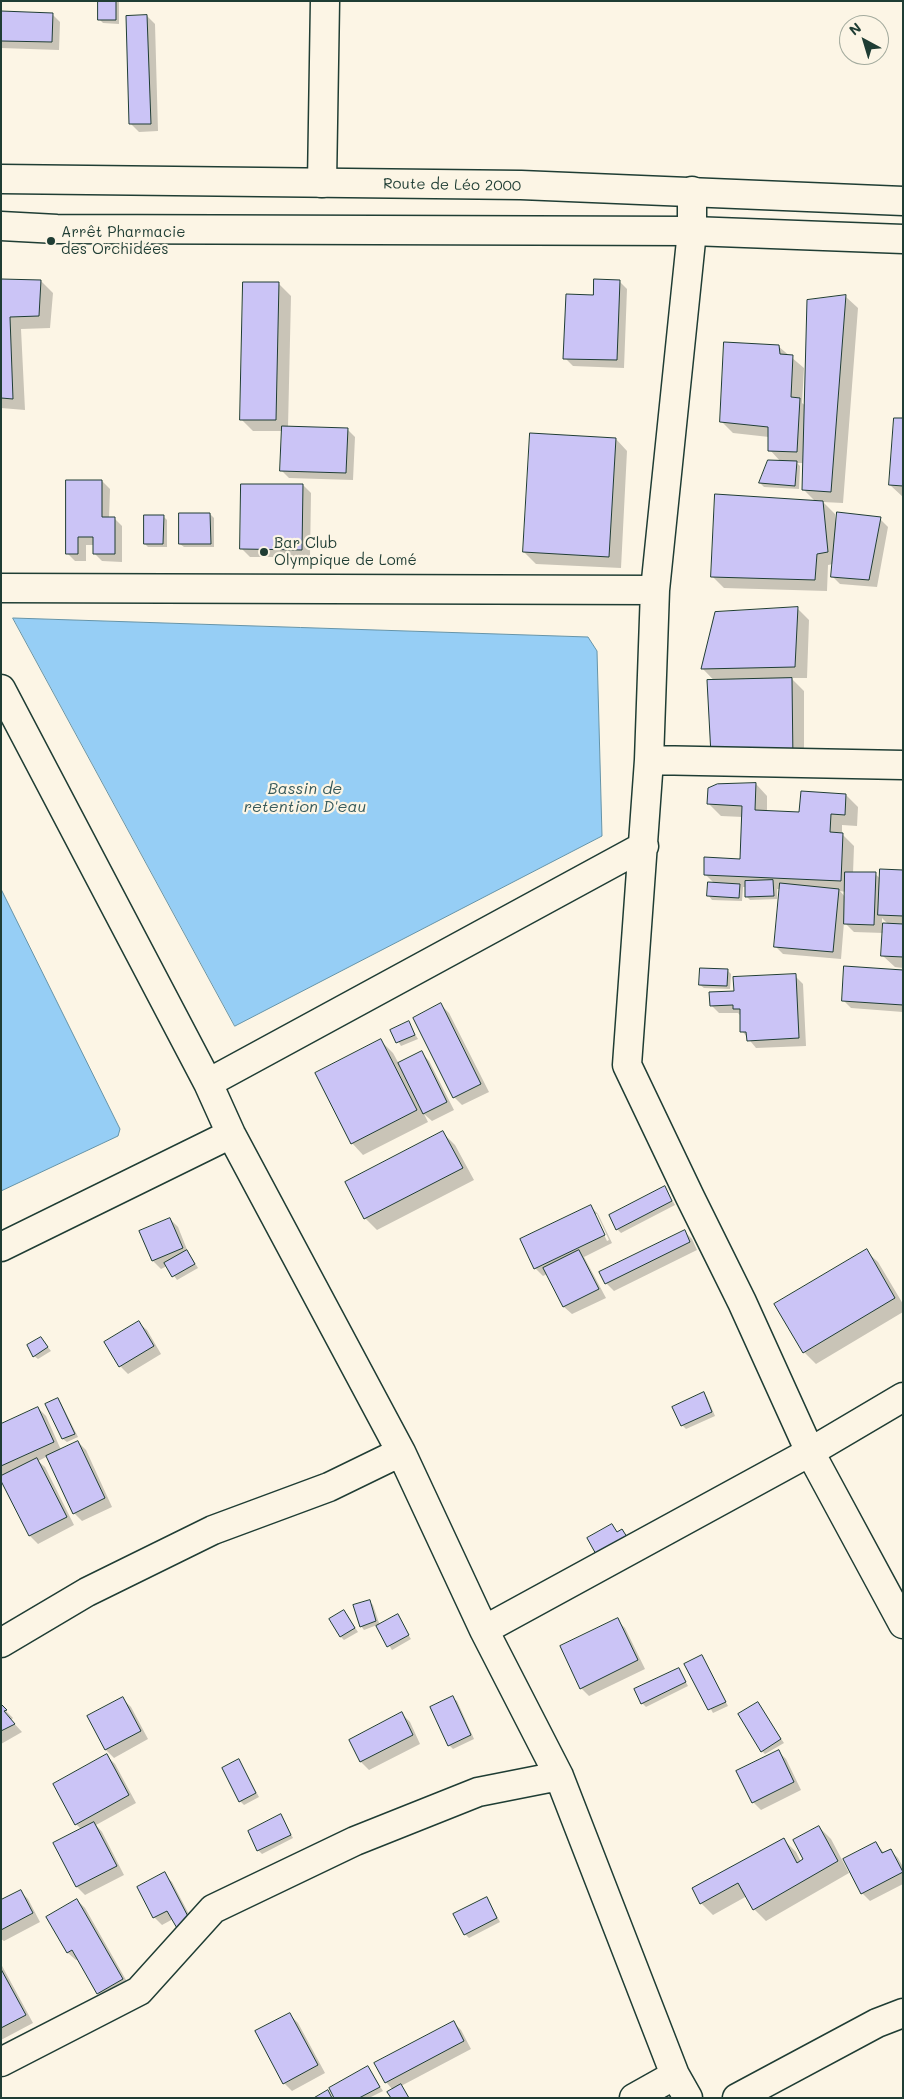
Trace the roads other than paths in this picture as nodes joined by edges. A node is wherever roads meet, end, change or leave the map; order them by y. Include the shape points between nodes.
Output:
1 (325, 1) edge
2 (1, 179) edge
3 (322, 183) junction
4 (692, 191) junction
5 (903, 201) edge
6 (1, 226) edge
7 (692, 230) junction
8 (903, 239) edge
9 (1, 588) edge
10 (655, 590) junction
11 (1, 689) edge
12 (649, 760) junction
13 (903, 765) edge
14 (644, 846) junction
15 (208, 1083) junction
16 (231, 1134) junction
17 (1, 1247) edge
18 (903, 1397) edge
19 (401, 1452) junction
20 (810, 1452) junction
21 (903, 1624) edge
22 (484, 1630) junction
23 (1, 1643) edge
24 (559, 1776) junction
25 (903, 2013) edge
26 (1, 2062) edge
27 (682, 2087) edge
28 (634, 2098) edge
29 (737, 2098) edge

1 - 3 street
2 - 3 street, Route de Léo 2000
3 - 4 street, Route de Léo 2000
4 - 5 street, Route de Léo 2000
4 - 7 street
6 - 7 street via 57,229
7 - 8 street
7 - 10 street
9 - 10 street
10 - 12 street
11 - 15 street
12 - 13 street
12 - 14 street
14 - 15 street
14 - 20 street via 627,1065 742,1302
15 - 16 street
16 - 17 street
16 - 19 street
18 - 20 street
19 - 22 street
19 - 23 street via 329,1487 212,1530 87,1592
20 - 21 street
20 - 22 street
22 - 24 street
24 - 26 street via 478,1792 355,1841 213,1909 139,1991
24 - 27 street
25 - 29 street
27 - 28 street

